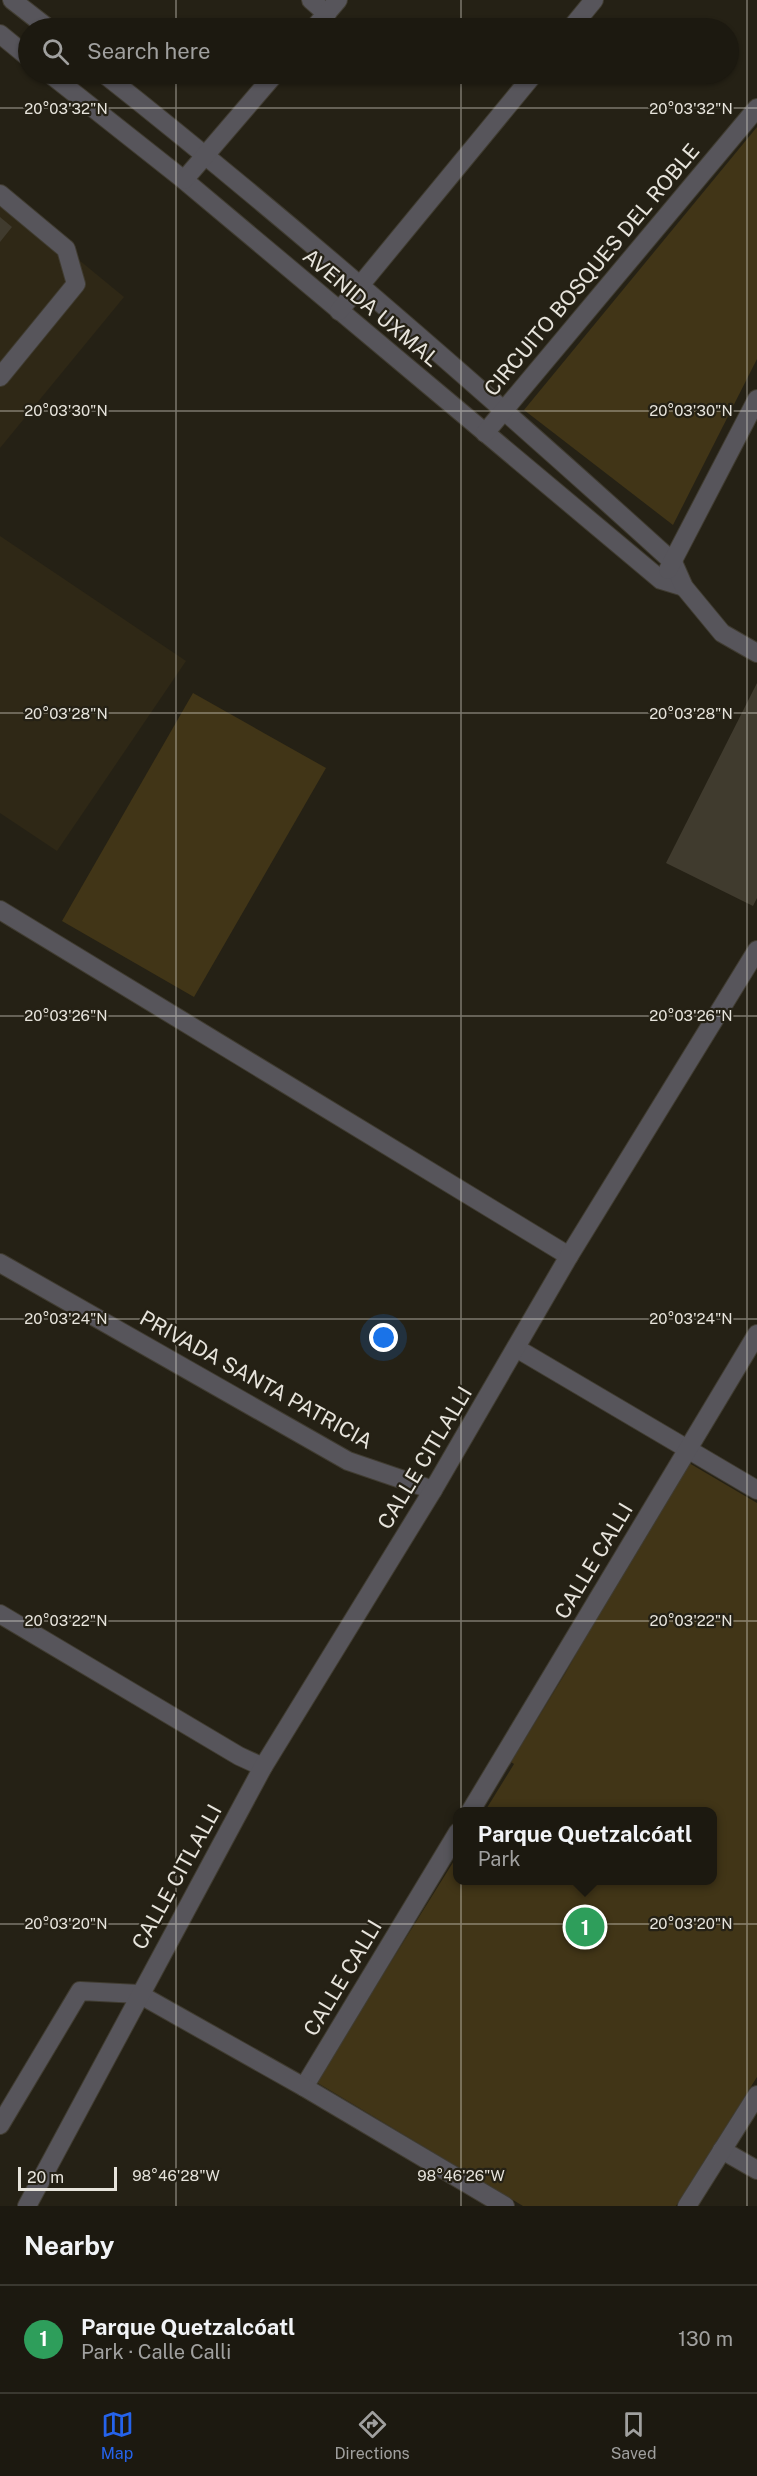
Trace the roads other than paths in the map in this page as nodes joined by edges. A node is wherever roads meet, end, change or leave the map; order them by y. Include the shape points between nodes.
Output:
1 (12, 0) edge
2 (311, 0) edge
3 (594, 0) edge
4 (333, 7) edge
5 (35, 18) edge
6 (579, 18) edge
7 (0, 34) edge
8 (18, 49) edge
9 (63, 84) edge
10 (117, 84) edge
11 (266, 84) edge
12 (526, 84) edge
13 (757, 108) edge
14 (205, 154) junction
15 (184, 180) junction
16 (0, 194) edge
17 (360, 286) junction
18 (339, 311) junction
19 (0, 377) edge
20 (757, 399) edge
21 (504, 409) junction
22 (485, 433) junction
23 (674, 562) junction
24 (661, 580) junction
25 (684, 587) junction
26 (757, 653) edge
27 (0, 910) edge
28 (757, 950) edge
29 (570, 1256) junction
30 (0, 1263) edge
31 (757, 1334) edge
32 (516, 1348) junction
33 (686, 1449) junction
34 (433, 1490) junction
35 (757, 1490) edge
36 (0, 1614) edge
37 (263, 1767) junction
38 (473, 1807) edge
39 (453, 1840) edge
40 (139, 1994) junction
41 (304, 2087) junction
42 (757, 2095) edge
43 (0, 2125) edge
44 (722, 2150) junction
45 (757, 2170) edge
46 (27, 2206) edge
47 (505, 2206) edge
48 (687, 2206) edge

1 - 5 street
2 - 4 street
3 - 6 street
7 - 8 street
9 - 15 street, AVENIDA UXMAL
10 - 14 street, AVENIDA UXMAL
11 - 14 street
12 - 17 street
13 - 21 street, CIRCUITO BOSQUES DEL ROBLE
14 - 15 street
14 - 17 street, AVENIDA UXMAL
15 - 18 street, AVENIDA UXMAL
16 - 19 street via 66,249 76,284
17 - 18 street
17 - 21 street, AVENIDA UXMAL
18 - 22 street, AVENIDA UXMAL
20 - 23 street
21 - 22 street, CIRCUITO BOSQUES DEL ROBLE
21 - 23 street, AVENIDA UXMAL
22 - 24 street, AVENIDA UXMAL
23 - 24 street
23 - 25 street
24 - 25 street
25 - 26 street via 722,633
27 - 29 street
28 - 29 street, CALLE CITLALLI
29 - 32 street, CALLE CITLALLI
30 - 34 street, PRIVADA SANTA PATRICIA via 348,1461
31 - 33 street, CALLE CALLI
32 - 33 street
32 - 34 street, CALLE CITLALLI
33 - 35 street
33 - 38 street, CALLE CALLI
34 - 37 street, CALLE CITLALLI
36 - 37 street
37 - 40 street, CALLE CITLALLI
39 - 41 street, CALLE CALLI
40 - 41 street
40 - 43 street via 80,1991
40 - 46 street, CALLE CITLALLI
41 - 47 street
42 - 44 street
44 - 45 street
44 - 48 street

